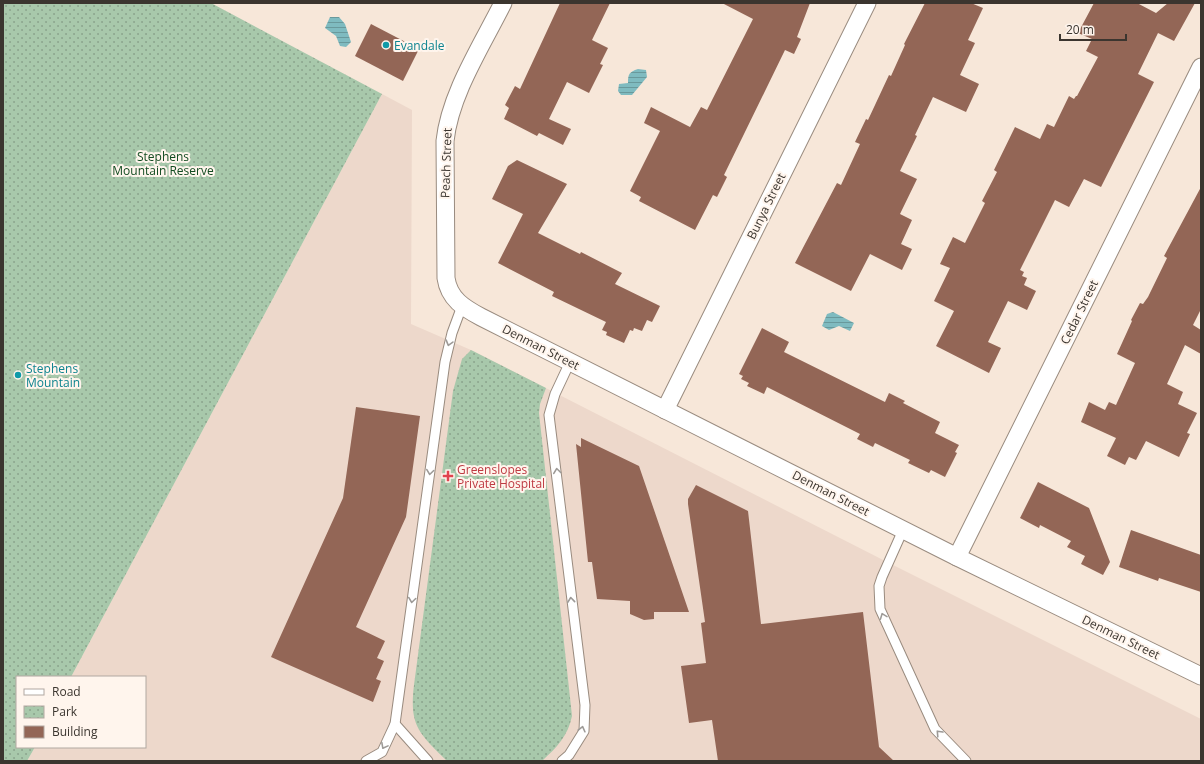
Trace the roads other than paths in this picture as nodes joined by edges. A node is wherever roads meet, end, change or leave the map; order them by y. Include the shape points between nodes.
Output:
1 (503, 3) edge
2 (867, 3) edge
3 (1201, 67) edge
4 (462, 306) junction
5 (570, 362) junction
6 (665, 410) junction
7 (903, 530) junction
8 (957, 557) junction
9 (1201, 676) edge
10 (395, 724) junction
11 (366, 761) edge
12 (428, 761) edge
13 (562, 761) edge
14 (966, 761) edge

1 - 4 street, Peach Street via 457,95 447,124 446,278 450,293
2 - 6 street, Bunya Street
3 - 8 street, Cedar Street
4 - 5 street, Denman Street
4 -> 10 lane via 445,362
5 - 6 street, Denman Street
13 -> 5 lane via 569,755 584,731 585,705 549,415 555,394
6 - 7 street, Denman Street
7 - 8 street, Denman Street
14 -> 7 lane via 935,729 880,609 879,586
8 - 9 street, Denman Street
10 -> 11 lane via 382,752
10 - 12 lane

